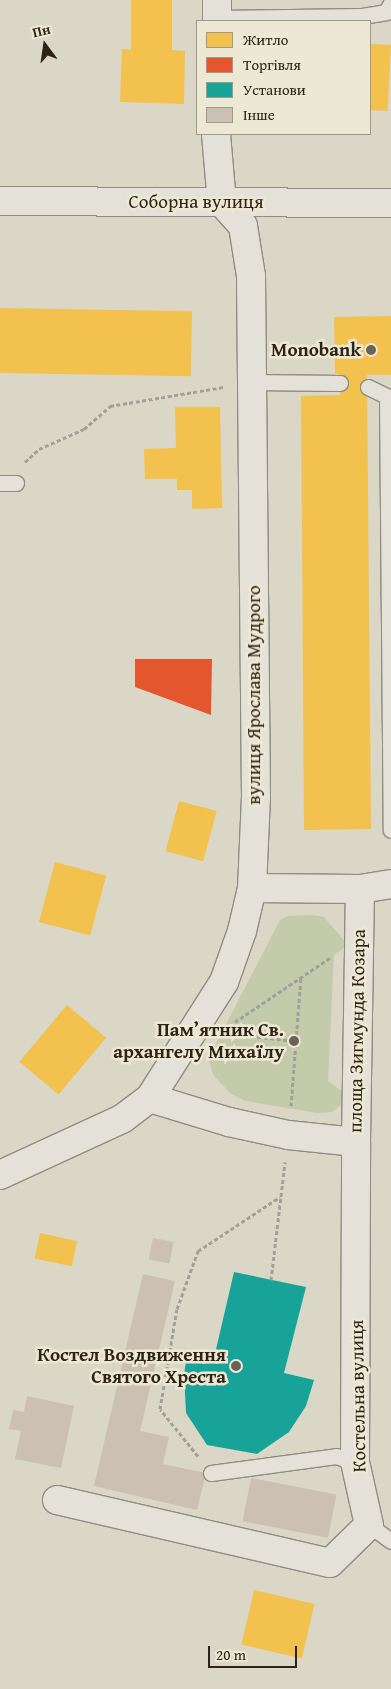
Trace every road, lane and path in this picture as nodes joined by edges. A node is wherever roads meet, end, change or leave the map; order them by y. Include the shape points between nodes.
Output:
1 (391, 3) edge
2 (217, 13) edge
3 (216, 135) edge
4 (0, 201) edge
5 (222, 203) junction
6 (391, 203) edge
7 (251, 382) junction
8 (340, 383) dead end
9 (224, 387) dead end
10 (368, 387) dead end
11 (389, 398) edge
12 (0, 483) edge
13 (16, 483) joint
14 (391, 830) edge
15 (391, 884) edge
16 (252, 888) junction
17 (360, 889) junction
18 (334, 954) dead end
19 (294, 1041) dead end
20 (150, 1098) junction
21 (356, 1142) junction
22 (13, 1165) edge
23 (0, 1175) edge
24 (280, 1197) dead end
25 (355, 1462) junction
26 (211, 1473) joint
27 (57, 1500) dead end
28 (369, 1525) junction
29 (391, 1541) edge

1 - 2 lane via 386,12 362,16
3 - 5 street
4 - 5 street, Соборна вулиця
5 - 6 street, Соборна вулиця
5 - 7 street, вулиця Ярослава Мудрого via 244,226 251,276
7 - 8 lane
7 - 16 street, вулиця Ярослава Мудрого via 256,787
9 - 13 path via 110,406 84,429 39,449 22,464
10 - 11 lane
11 - 14 lane
12 - 13 lane
15 - 17 street
16 - 17 street
16 - 20 street, вулиця Ярослава Мудрого via 242,931 224,982
17 - 21 street, площа Зигмунда Козара
18 - 19 path via 220,1032
20 - 21 street, площа Зигмунда Козара via 228,1122 280,1133
20 - 22 street, вулиця Ярослава Мудрого via 122,1119
21 - 25 street, Костельна вулиця
22 - 23 street, вулиця Ярослава Мудрого
24 - 26 path via 198,1251 177,1309 160,1409
25 - 26 lane via 336,1456
25 - 28 street, Костельна вулиця
27 - 28 street via 330,1563
28 - 29 lane

